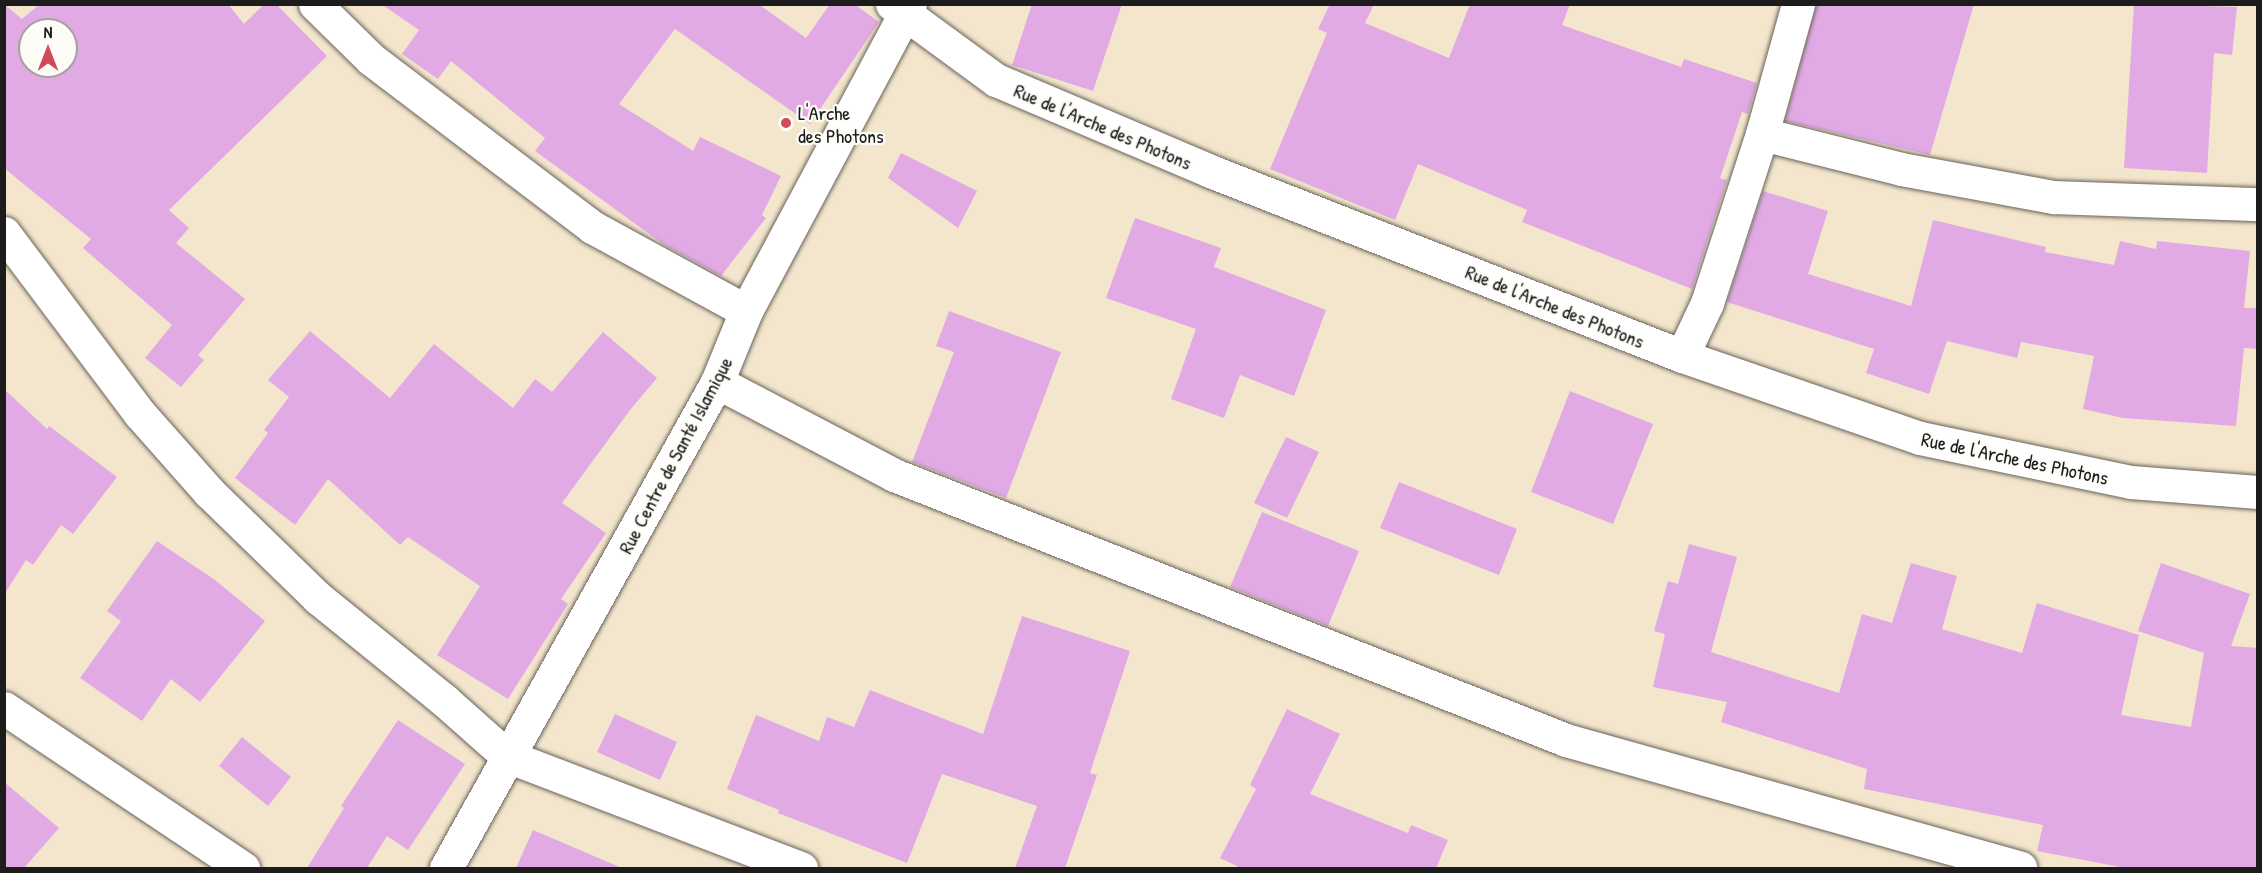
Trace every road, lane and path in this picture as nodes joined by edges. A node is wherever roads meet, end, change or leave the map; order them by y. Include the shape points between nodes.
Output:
1 (315, 4) edge
2 (1798, 4) edge
3 (903, 7) edge
4 (1762, 134) junction
5 (2258, 204) edge
6 (4, 233) edge
7 (746, 310) junction
8 (1682, 356) junction
9 (717, 382) junction
10 (2258, 492) edge
11 (4, 708) edge
12 (507, 756) junction
13 (243, 868) edge
14 (446, 868) edge
15 (801, 868) edge
16 (2020, 868) edge

1 - 7 street via 371,59 592,227
2 - 4 street
3 - 7 street, Rue Centre de Santé Islamique
3 - 8 street, Rue de l'Arche des Photons via 996,80 1210,171
4 - 5 street via 1901,169 2054,197
4 - 8 street via 1707,303
6 - 12 street via 140,414 209,492 318,598
7 - 9 street, Rue Centre de Santé Islamique
8 - 10 street, Rue de l'Arche des Photons via 1920,438 2131,482
9 - 12 street, Rue Centre de Santé Islamique
9 - 16 street via 894,475 1566,740
11 - 13 street
12 - 14 street, Rue Centre de Santé Islamique
12 - 15 street

